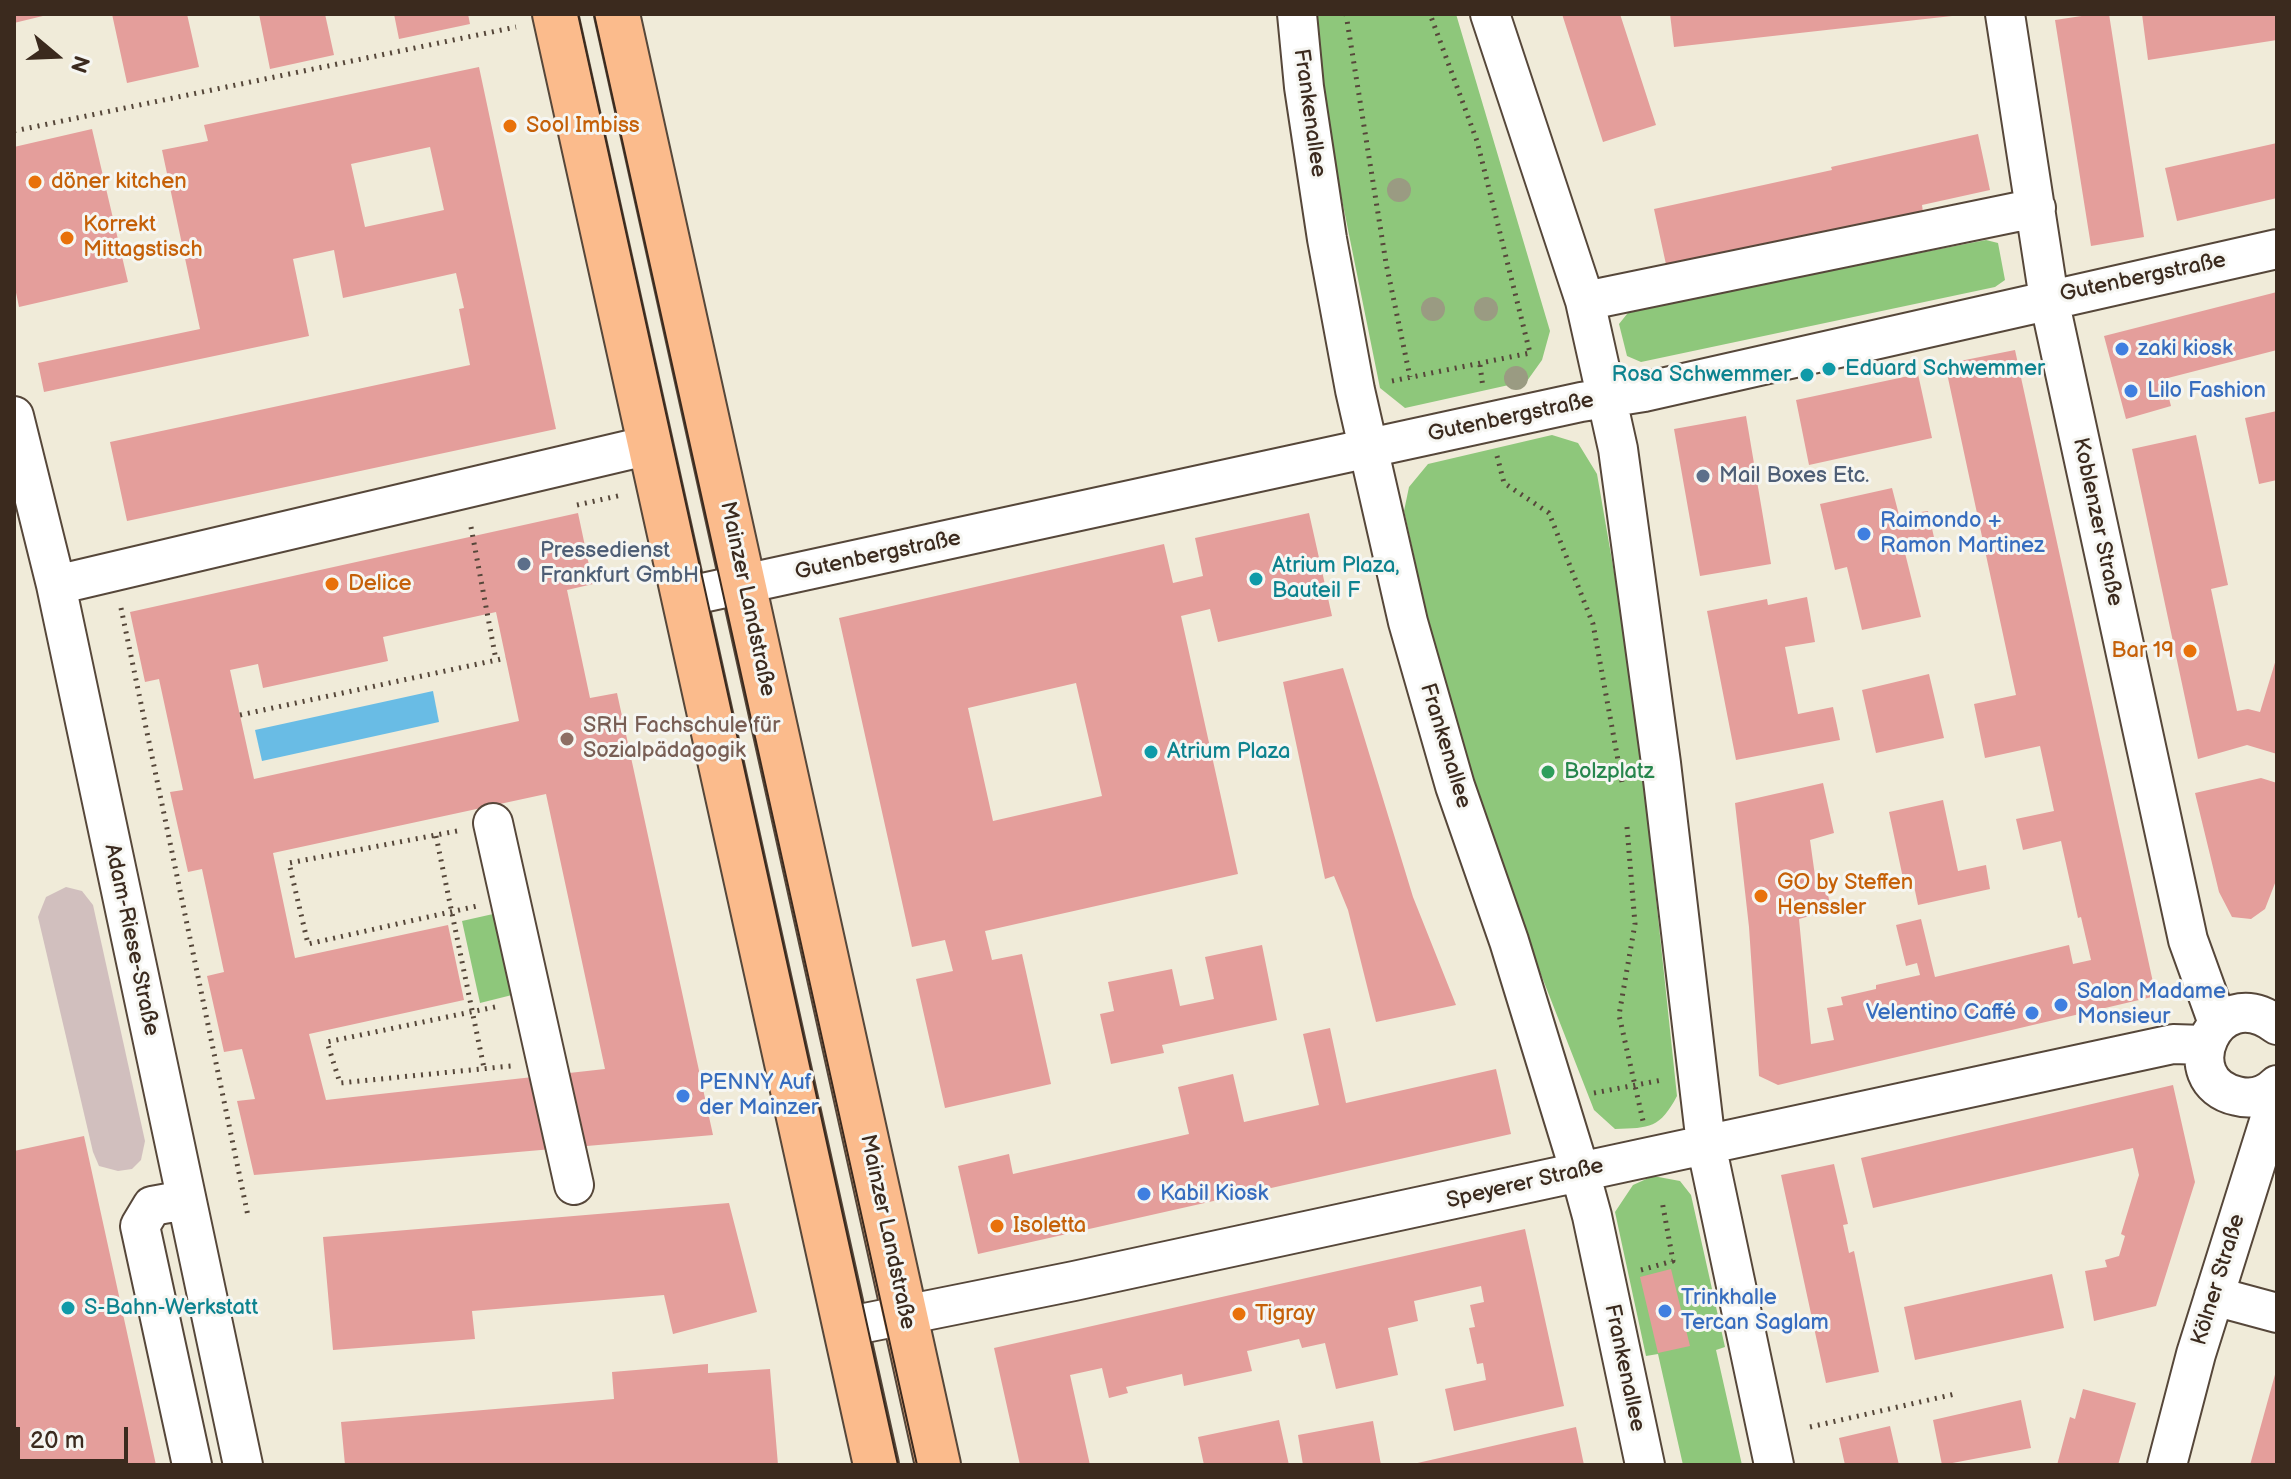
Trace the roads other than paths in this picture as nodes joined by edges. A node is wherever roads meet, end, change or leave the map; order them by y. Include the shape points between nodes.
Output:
1 (617, 14) edge
2 (1297, 14) edge
3 (1490, 14) edge
4 (2005, 14) edge
5 (536, 20) edge
6 (2036, 208) junction
7 (2277, 249) edge
8 (2049, 299) junction
9 (1585, 301) junction
10 (1607, 398) junction
11 (14, 416) edge
12 (650, 445) junction
13 (1368, 449) junction
14 (744, 584) junction
15 (56, 585) junction
16 (684, 597) junction
17 (493, 823) road end
18 (2277, 986) edge
19 (2277, 1025) edge
20 (2219, 1027) junction
21 (2277, 1085) edge
22 (2277, 1096) edge
23 (1706, 1144) junction
24 (1580, 1172) junction
25 (574, 1185) dead end
26 (185, 1200) junction
27 (2214, 1296) junction
28 (2277, 1313) edge
29 (905, 1315) junction
30 (845, 1327) junction
31 (192, 1465) edge
32 (243, 1465) edge
33 (876, 1465) edge
34 (938, 1465) edge
35 (1645, 1465) edge
36 (1774, 1465) edge
37 (2167, 1465) edge

1 - 14 main road, Mainzer Landstraße
2 - 13 street, Frankenallee via 1327,239
3 - 9 street
4 - 6 street, Koblenzer Straße
5 - 12 main road
6 - 8 street, Koblenzer Straße
6 - 9 street
7 - 8 street, Gutenbergstraße
8 - 10 street, Gutenbergstraße
8 - 20 street, Koblenzer Straße via 2188,940
9 - 10 street
10 - 13 street, Gutenbergstraße
10 - 23 street via 1661,763
11 - 15 street, Adam-Riese-Straße
12 - 15 street
12 - 16 main road
13 - 14 street, Gutenbergstraße
13 - 24 street, Frankenallee via 1408,622 1451,771
14 - 16 street, Gutenbergstraße
14 - 29 main road, Mainzer Landstraße
15 - 26 street, Adam-Riese-Straße
16 - 30 main road
17 - 25 street
18 - 20 street
19 - 20 street via 2250,1012
20 - 21 street via 2205,1068 2210,1078 2230,1095 2245,1098 2260,1097
20 - 23 street, Speyerer Straße via 2173,1044
22 - 27 street, Kölner Straße
23 - 24 street, Speyerer Straße
23 - 36 street
24 - 29 street, Speyerer Straße
24 - 35 street, Frankenallee
26 - 31 street via 152,1206 140,1226
26 - 32 street, Adam-Riese-Straße
27 - 28 street
27 - 37 street, Kölner Straße
29 - 30 street, Speyerer Straße
29 - 34 main road, Mainzer Landstraße
30 - 33 main road

